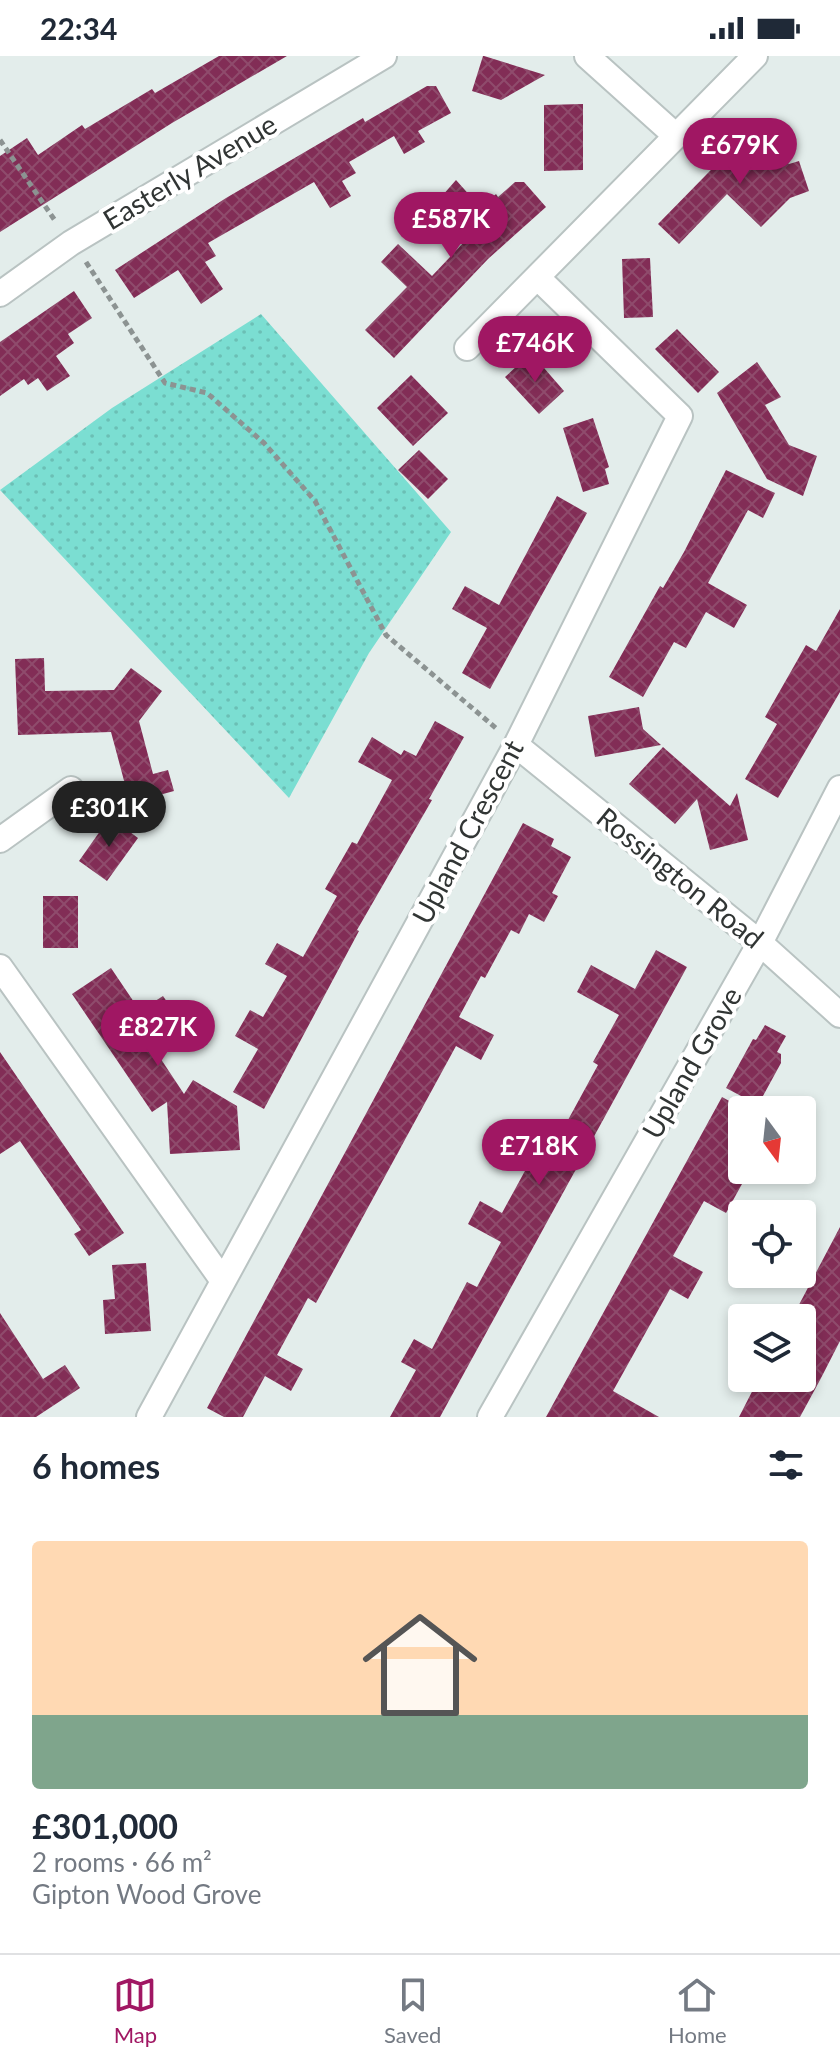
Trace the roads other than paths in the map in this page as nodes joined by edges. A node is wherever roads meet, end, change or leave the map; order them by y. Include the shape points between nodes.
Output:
1 (384, 56) edge
2 (587, 56) edge
3 (755, 56) edge
4 (676, 136) junction
5 (537, 277) junction
6 (0, 294) edge
7 (467, 348) dead end
8 (516, 745) junction
9 (840, 788) edge
10 (71, 789) dead end
11 (0, 840) edge
12 (760, 943) junction
13 (0, 967) edge
14 (840, 1015) edge
15 (223, 1281) junction
16 (149, 1417) edge
17 (490, 1417) edge

1 - 6 street, Easterly Avenue via 71,243
2 - 4 street
3 - 4 street
4 - 5 street
5 - 7 street
5 - 8 street, Upland Crescent via 680,416
8 - 12 street, Rossington Road
8 - 15 street, Upland Crescent
9 - 12 street, Upland Grove
10 - 11 street
12 - 14 street, Rossington Road
12 - 17 street, Upland Grove
13 - 15 street
15 - 16 street, Upland Crescent

